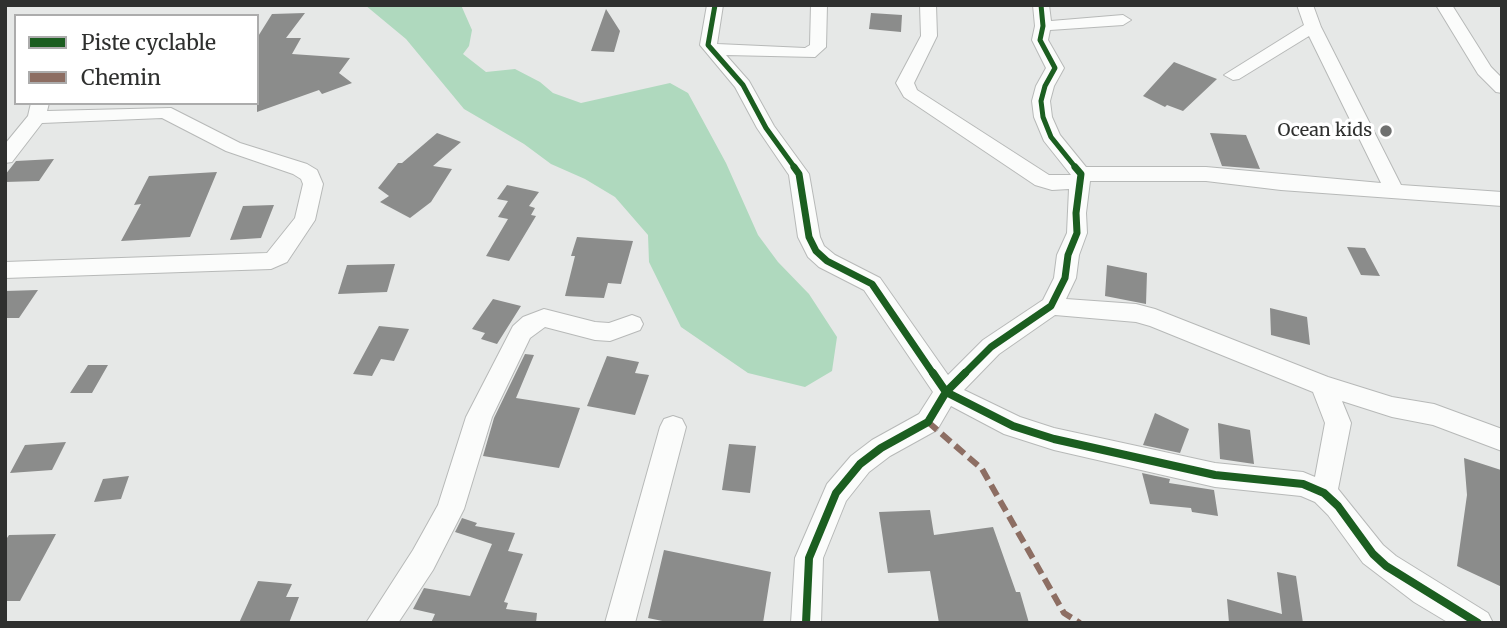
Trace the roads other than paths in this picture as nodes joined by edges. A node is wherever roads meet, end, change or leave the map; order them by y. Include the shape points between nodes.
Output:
1 (715, 5) edge
2 (820, 5) edge
3 (928, 5) edge
4 (1041, 5) edge
5 (1305, 5) edge
6 (1444, 5) edge
7 (1123, 20) dead end
8 (1044, 26) junction
9 (1313, 27) junction
10 (710, 49) junction
11 (1233, 75) dead end
12 (1502, 88) edge
13 (38, 110) edge
14 (5, 157) edge
15 (1081, 178) junction
16 (1394, 190) junction
17 (1502, 199) edge
18 (5, 270) edge
19 (1051, 306) junction
20 (632, 324) dead end
21 (1323, 385) junction
22 (946, 392) junction
23 (673, 427) dead end
24 (1502, 440) edge
25 (1324, 493) junction
26 (381, 623) edge
27 (620, 623) edge
28 (806, 623) edge
29 (1478, 623) edge

1 - 10 street via 707,39
2 - 10 street via 818,47 809,53
3 - 15 street via 929,36 905,83 910,93 1042,180 1052,183
4 - 8 street
5 - 9 street
6 - 12 street via 1484,70
7 - 8 street
8 - 15 street via 1040,40 1055,71 1041,101 1043,117 1051,137
9 - 11 street
9 - 16 street
10 - 22 street via 743,85 799,174 809,237 816,251 872,284
13 - 14 street
13 - 18 street via 165,112 233,147 300,169 310,175 313,184 305,220 271,261
15 - 16 street via 1206,174
15 - 19 street via 1077,233 1065,278
16 - 17 street
19 - 21 street via 1155,318
19 - 22 street via 991,347
20 - 26 street via 610,332 595,331 544,318 521,332 478,417 450,509
21 - 24 street via 1434,415
21 - 25 street via 1338,423
22 - 25 street via 1013,426 1054,439 1215,475 1303,484
22 - 28 street via 928,422 860,464 836,493 809,558
23 - 27 street
25 - 29 street via 1387,566

